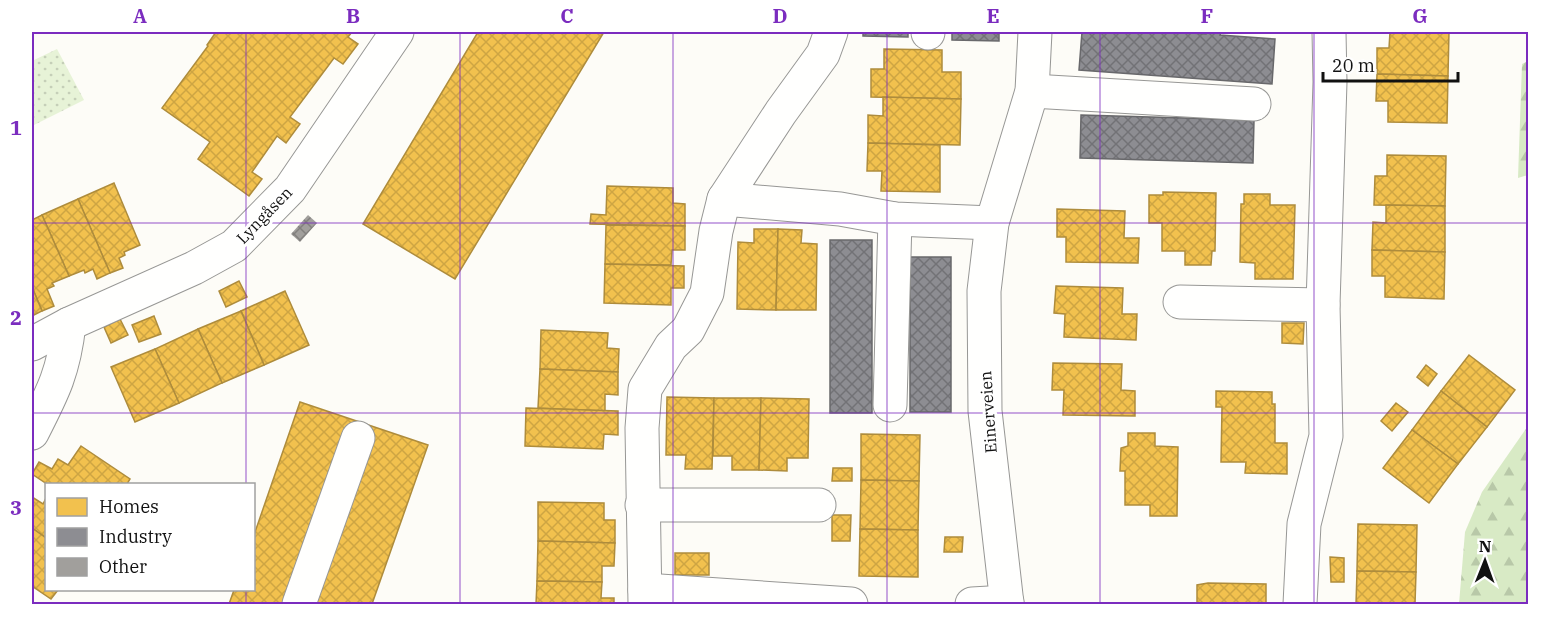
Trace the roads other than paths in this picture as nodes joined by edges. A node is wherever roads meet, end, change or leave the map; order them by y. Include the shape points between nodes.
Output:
1 (397, 32) edge
2 (831, 32) edge
3 (1035, 32) edge
4 (1329, 32) edge
5 (1032, 91) junction
6 (1254, 104) dead end
7 (724, 199) junction
8 (895, 219) junction
9 (992, 223) junction
10 (1180, 302) dead end
11 (1323, 305) junction
12 (69, 324) junction
13 (32, 344) edge
14 (890, 405) dead end
15 (32, 434) edge
16 (358, 438) dead end
17 (642, 505) junction
18 (819, 505) dead end
19 (645, 597) edge
20 (1007, 603) edge
21 (299, 604) edge
22 (851, 604) edge
23 (972, 604) edge
24 (1300, 604) edge

1 - 12 street, Lyngåsen via 290,189 234,246
2 - 7 street via 823,54
3 - 5 street, Einerveien
4 - 11 street
5 - 6 street
5 - 9 street, Einerveien
7 - 8 street via 840,209
7 - 17 street via 707,293 688,330 671,346 645,389
8 - 9 street
8 - 14 street
9 - 20 street, Einerveien via 984,291 985,411
10 - 11 street
11 - 24 street via 1326,436 1304,524
12 - 13 street, Lyngåsen
12 - 15 street via 66,354 55,388
16 - 21 street
17 - 18 street
17 - 19 street
19 - 22 street
20 - 23 street, Einerveien

